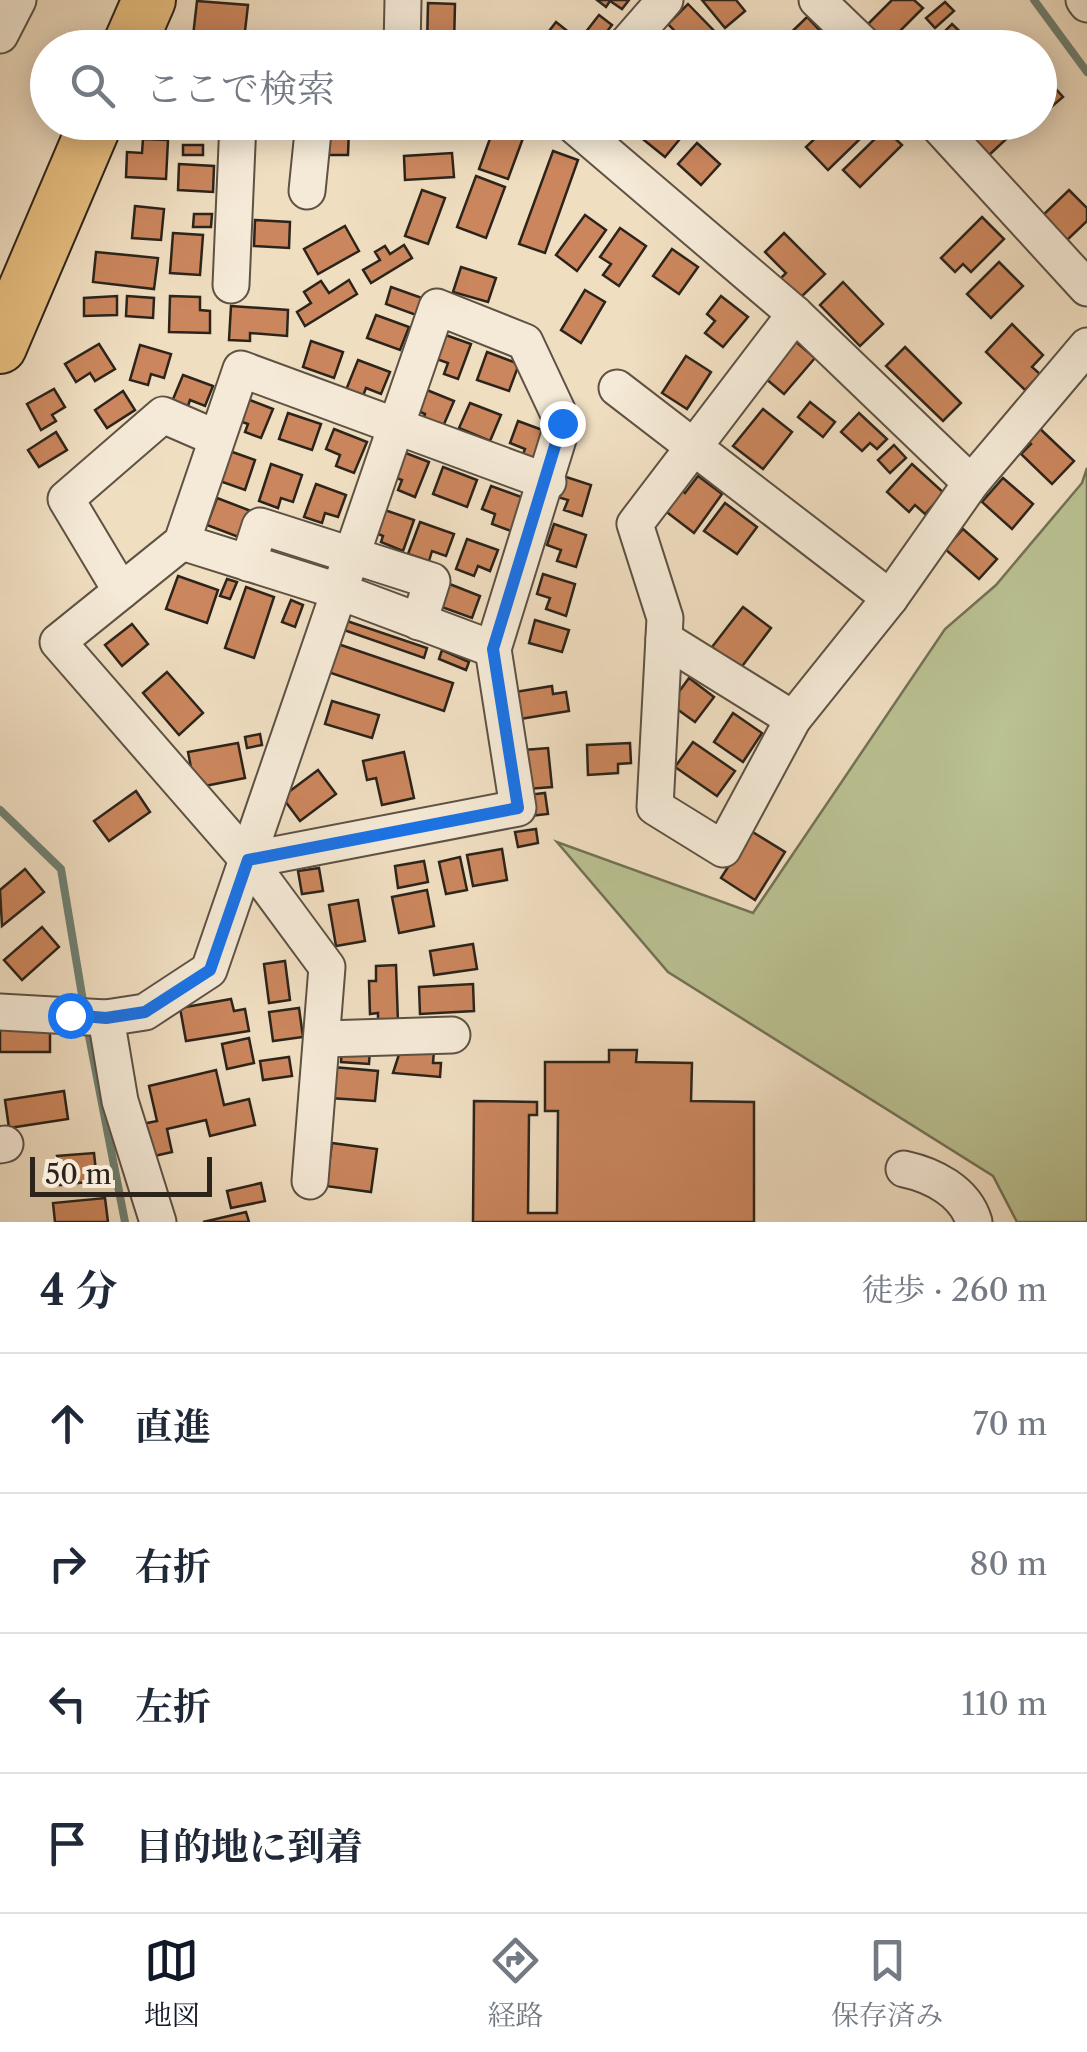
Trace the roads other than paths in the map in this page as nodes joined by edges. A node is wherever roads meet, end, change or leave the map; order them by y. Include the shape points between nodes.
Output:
1 (18, 0) edge
2 (149, 0) edge
3 (402, 0) edge
4 (665, 0) edge
5 (816, 0) edge
6 (136, 30) edge
7 (402, 30) edge
8 (639, 30) edge
9 (847, 30) edge
10 (0, 35) edge
11 (88, 140) edge
12 (237, 140) edge
13 (312, 140) edge
14 (591, 140) edge
15 (951, 140) edge
16 (306, 191) dead end
17 (230, 286) dead end
18 (1087, 288) edge
19 (795, 314) junction
20 (1087, 346) edge
21 (0, 347) edge
22 (618, 388) dead end
23 (397, 425) junction
24 (216, 438) junction
25 (693, 444) junction
26 (548, 482) junction
27 (971, 483) junction
28 (182, 542) junction
29 (354, 556) junction
30 (248, 563) junction
31 (121, 591) junction
32 (342, 592) junction
33 (890, 598) junction
34 (419, 622) junction
35 (664, 639) junction
36 (493, 649) junction
37 (793, 719) junction
38 (248, 860) junction
39 (3, 1001) edge
40 (90, 1017) junction
41 (452, 1035) dead end
42 (324, 1039) junction
43 (904, 1170) dead end
44 (310, 1181) dead end
45 (158, 1222) edge
46 (974, 1222) edge

1 - 10 street
2 - 6 highway
3 - 7 street
4 - 8 street
5 - 9 street
11 - 21 highway
12 - 17 street
13 - 16 street
14 - 19 street
15 - 18 street
19 - 25 street
19 - 27 street
20 - 27 street
22 - 25 street
23 - 24 street via 241,370
23 - 26 street
23 - 26 street via 437,307 524,342 562,423
23 - 29 street
24 - 28 street
24 - 31 street via 164,415 66,499
25 - 33 street
25 - 35 street via 634,524 665,618
26 - 36 street
27 - 33 street
28 - 30 street
28 - 31 street
29 - 30 street via 260,526
29 - 32 street
29 - 34 street via 432,580
30 - 32 street
31 - 38 street via 58,642
32 - 34 street
32 - 38 street
33 - 37 street
34 - 36 street
35 - 37 street
35 - 37 street via 655,807 723,848
36 - 38 street via 518,808
38 - 40 street via 210,970 145,1012
38 - 42 street via 327,967
39 - 40 street
40 - 45 street
41 - 42 street
42 - 44 street
43 - 46 street via 935,1176

